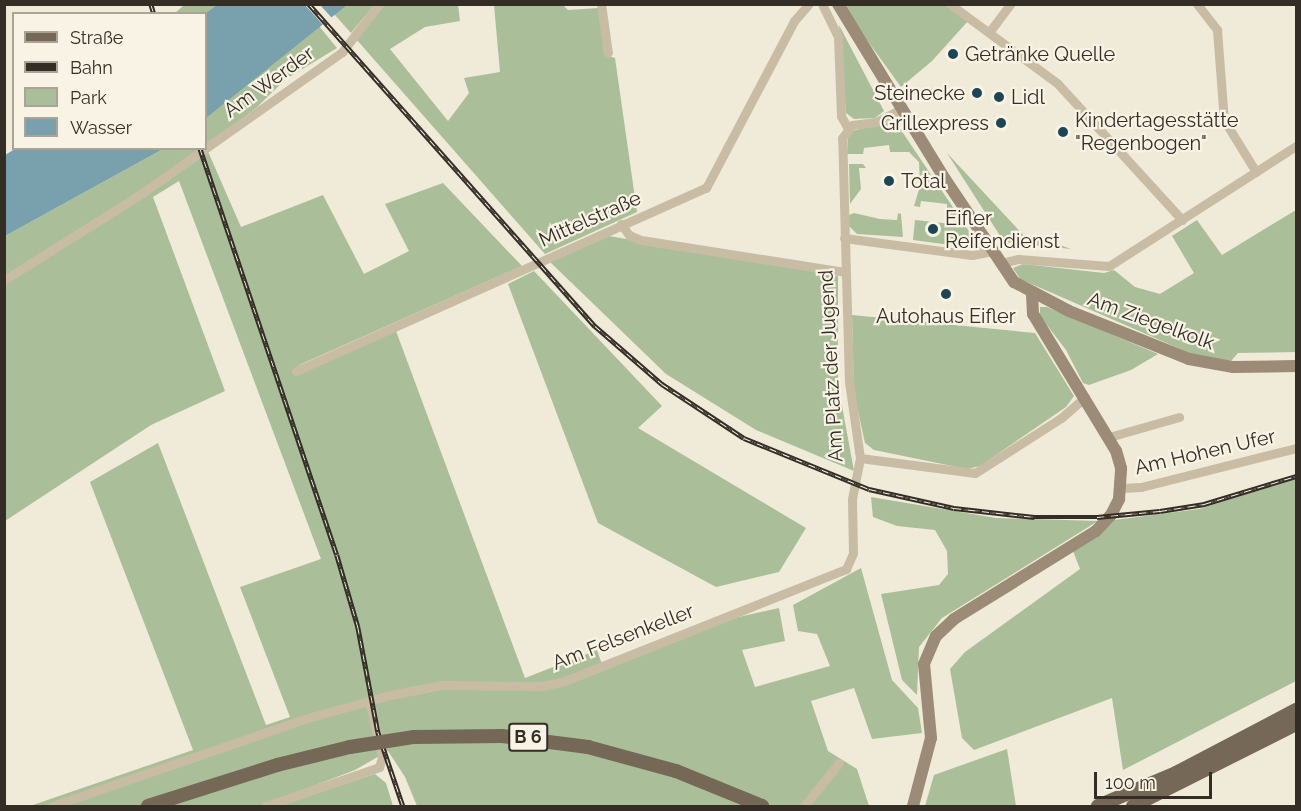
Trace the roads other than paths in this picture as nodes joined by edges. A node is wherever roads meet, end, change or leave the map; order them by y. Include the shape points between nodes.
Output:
1 (379, 4) edge
2 (601, 4) edge
3 (809, 4) edge
4 (822, 4) edge
5 (838, 4) edge
6 (950, 4) edge
7 (1010, 4) edge
8 (1197, 4) edge
9 (990, 31) junction
10 (608, 53) dead end
11 (901, 109) junction
12 (848, 127) junction
13 (1296, 146) edge
14 (207, 147) edge
15 (203, 150) edge
16 (1256, 172) junction
17 (1182, 220) junction
18 (621, 224) junction
19 (844, 238) junction
20 (993, 251) junction
21 (1001, 263) junction
22 (844, 272) junction
23 (4, 280) edge
24 (1032, 293) junction
25 (1296, 366) edge
26 (296, 371) dead end
27 (1085, 397) junction
28 (1179, 417) dead end
29 (1109, 437) junction
30 (1296, 448) edge
31 (860, 458) junction
32 (1121, 488) junction
33 (852, 563) joint
34 (369, 700) junction
35 (1296, 710) edge
36 (1296, 724) edge
37 (840, 763) dead end
38 (52, 807) edge
39 (147, 807) edge
40 (266, 807) edge
41 (762, 807) edge
42 (804, 807) edge
43 (913, 807) edge
44 (1098, 807) edge
45 (1133, 807) edge

1 - 14 street, Am Werder via 342,52
2 - 10 street
3 - 18 street, Mittelstraße via 794,21 706,188
4 - 12 street, Am Platz der Jugend via 836,29 841,116
5 - 11 street
6 - 9 street
7 - 9 street
8 - 16 street via 1217,30 1224,120
9 - 17 street via 1064,90
11 - 12 street via 876,122
11 - 20 street
12 - 19 street, Am Platz der Jugend via 842,138
13 - 16 street
15 - 23 street, Am Werder
16 - 17 street
17 - 21 street via 1109,266 1018,259
18 - 22 street via 641,240
18 - 26 street, Mittelstraße
19 - 20 street via 972,255
19 - 22 street, Am Platz der Jugend
20 - 21 street
21 - 24 street via 1014,282
22 - 31 street, Am Platz der Jugend via 849,382
24 - 25 street, Am Ziegelkolk via 1198,362 1233,367
24 - 27 street via 1033,314
27 - 29 street
27 - 31 street via 1061,418 975,473
28 - 29 street
29 - 32 street via 1120,462
30 - 32 street, Am Hohen Ufer via 1141,488
31 - 33 street, Am Platz der Jugend via 852,499
32 - 43 street via 1112,515 1096,531 954,619 936,636 924,664 931,738
33 - 34 street, Am Felsenkeller via 806,587 562,681 530,686 442,685
34 - 38 street, Am Felsenkeller
34 - 40 street via 382,758 379,767
35 - 44 main road via 1168,777
36 - 45 main road
37 - 42 street
39 - 41 main road, B 6, bridge via 268,768 350,747 414,737 502,736 588,747 676,771

